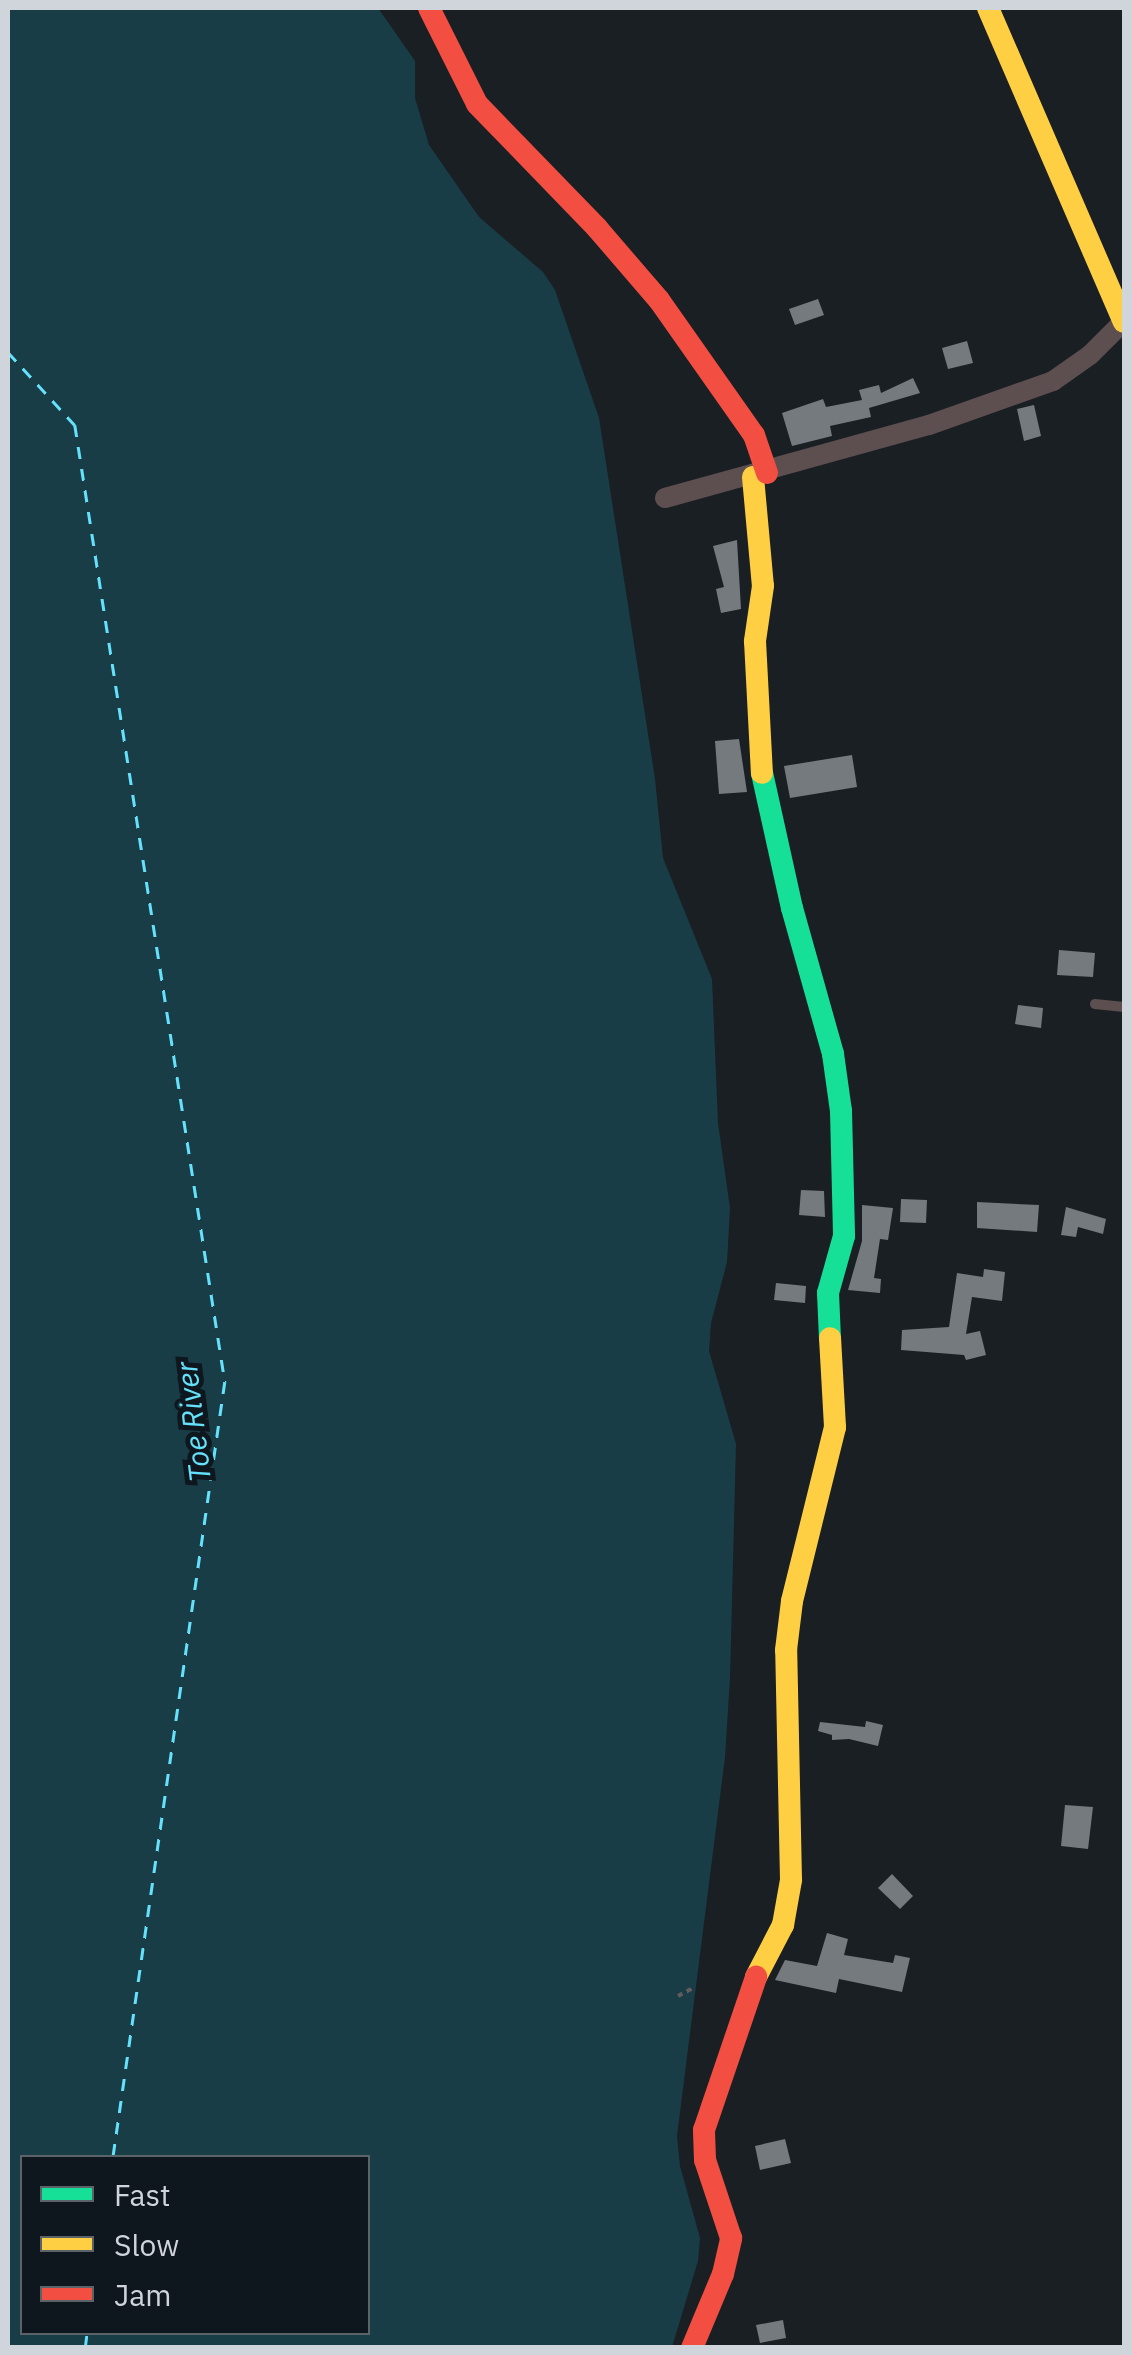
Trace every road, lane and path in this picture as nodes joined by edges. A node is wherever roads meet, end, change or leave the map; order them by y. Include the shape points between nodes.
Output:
1 (429, 8) edge
2 (988, 8) edge
3 (1124, 321) edge
4 (760, 475) junction
5 (665, 498) dead end
6 (1095, 1004) dead end
7 (1124, 1007) edge
8 (696, 1987) dead end
9 (678, 1996) dead end
10 (692, 2348) edge

1 - 4 street via 477,104 659,300 754,435
2 - 3 street
3 - 4 street via 1053,381
4 - 5 street
4 - 10 street via 758,757 833,1054 842,1111 844,1236 828,1292 835,1426 786,1650 790,1880 783,1924 758,1972 704,2130 705,2160 731,2238
6 - 7 lane
8 - 9 path

